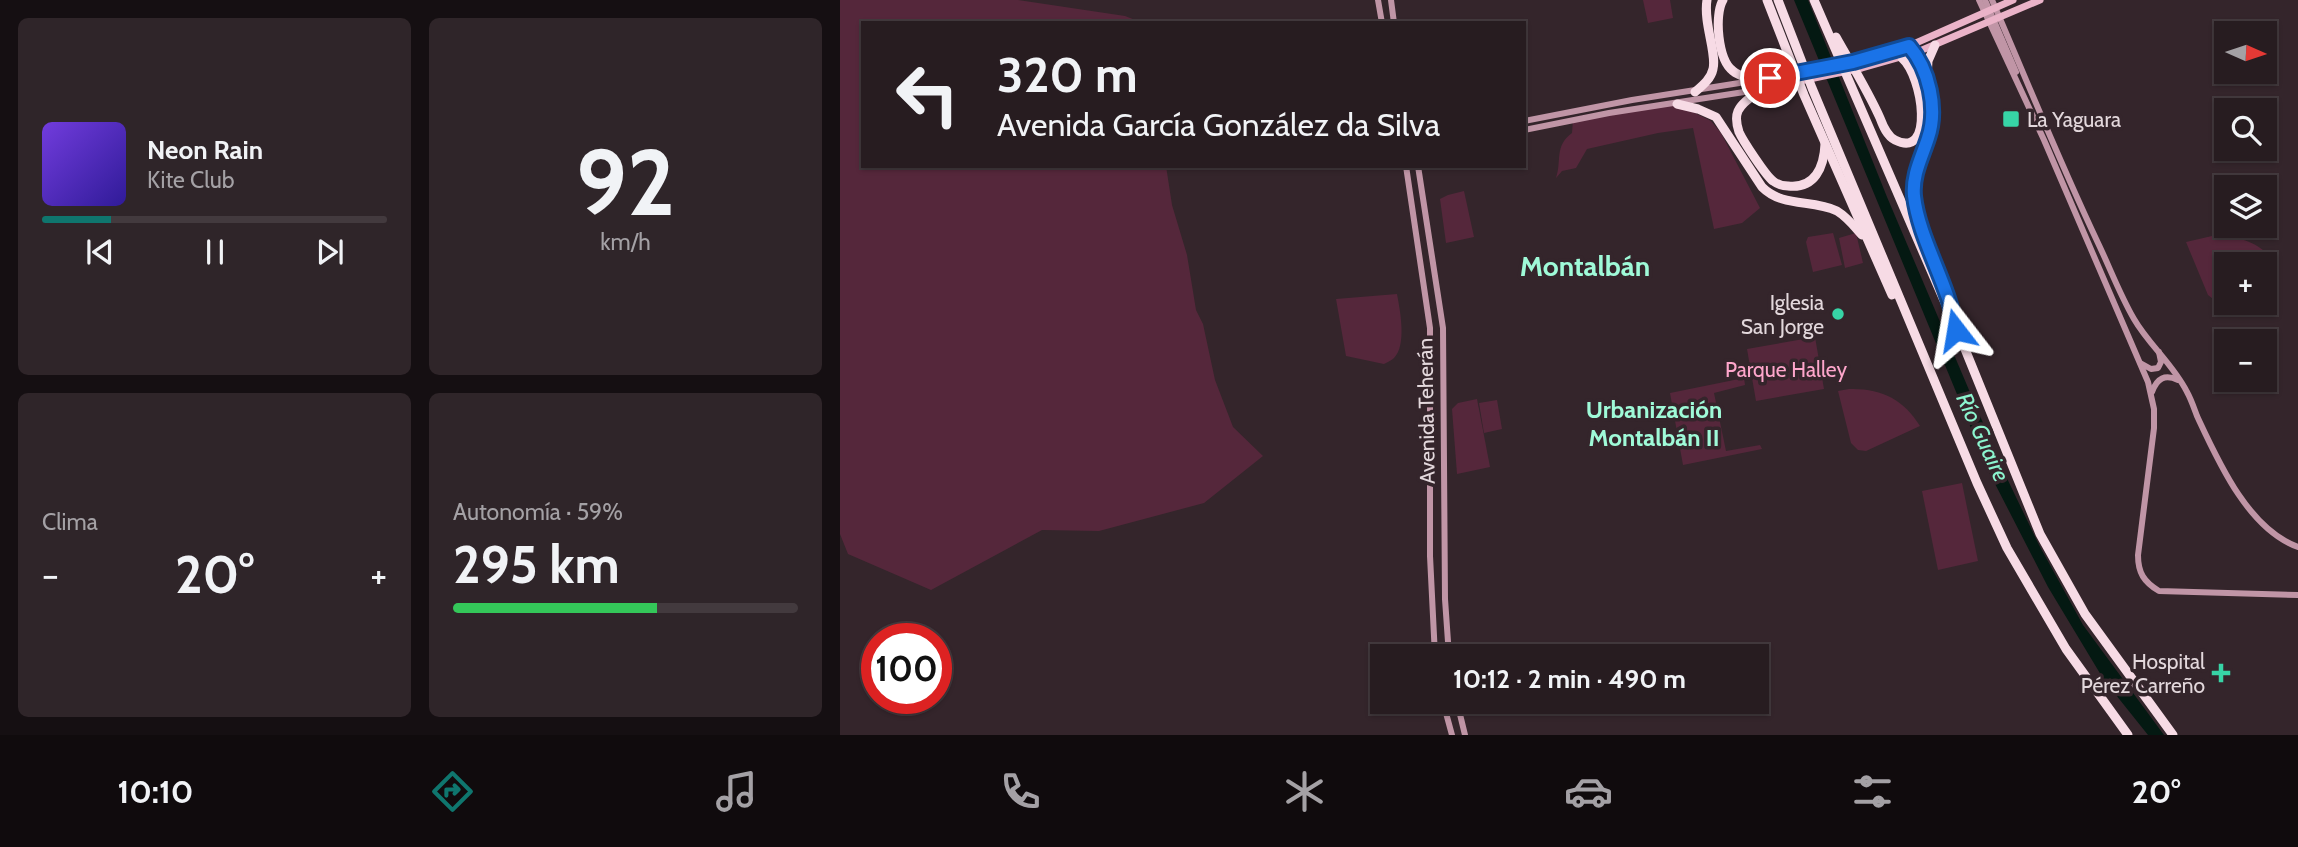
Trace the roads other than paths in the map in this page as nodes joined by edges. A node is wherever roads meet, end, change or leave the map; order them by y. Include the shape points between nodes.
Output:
1 (1378, 0) edge
2 (1391, 0) edge
3 (1707, 0) edge
4 (1723, 0) edge
5 (1767, 0) edge
6 (1777, 0) edge
7 (1814, 0) edge
8 (1979, 0) edge
9 (1985, 0) edge
10 (2013, 0) edge
11 (2040, 0) edge
12 (1994, 4) edge
13 (1819, 12) junction
14 (1984, 13) junction
15 (2000, 18) junction
16 (1382, 21) edge
17 (1394, 21) edge
18 (1988, 23) junction
19 (1935, 46) junction
20 (1912, 50) junction
21 (1902, 58) junction
22 (1871, 62) junction
23 (1926, 78) junction
24 (1754, 81) junction
25 (1812, 88) junction
26 (1762, 89) junction
27 (1695, 92) junction
28 (1677, 104) junction
29 (1526, 121) edge
30 (1526, 130) edge
31 (2047, 139) junction
32 (1825, 143) junction
33 (1406, 168) edge
34 (1418, 168) edge
35 (1869, 243) junction
36 (1956, 330) junction
37 (2159, 351) junction
38 (1926, 361) junction
39 (2141, 363) junction
40 (2180, 381) junction
41 (2152, 395) junction
42 (2298, 547) edge
43 (2298, 595) edge
44 (1434, 644) edge
45 (1448, 644) edge
46 (1446, 714) edge
47 (1460, 714) edge
48 (1452, 735) edge
49 (1465, 735) edge
50 (2127, 735) edge
51 (2173, 735) edge

1 - 16 main road
2 - 17 main road
3 - 27 highway via 1714,67
4 - 24 highway via 1717,18 1724,58 1733,71
5 - 32 highway
6 - 25 highway
7 - 13 highway
8 - 14 main road
9 - 31 main road
10 - 12 main road
11 - 15 main road
12 - 14 main road
12 - 15 main road
13 - 21 highway via 1865,86 1888,134 1906,142 1918,135 1922,107 1914,75
13 - 36 highway
14 - 18 main road
14 - 20 main road
15 - 18 main road
15 - 31 main road
18 - 19 main road
18 - 31 main road
19 - 20 main road
19 - 23 highway
20 - 21 main road
20 - 22 main road
20 - 23 highway
21 - 22 main road
22 - 24 main road
22 - 26 main road
23 - 36 highway via 1932,124 1915,177 1914,198
24 - 27 main road
25 - 32 highway
25 - 38 highway
26 - 28 main road
26 - 32 highway via 1742,105 1737,122 1772,181 1793,187 1810,182 1822,165
27 - 29 main road
28 - 30 main road
28 - 35 highway via 1716,117 1771,195 1838,212
31 - 37 main road via 2134,319
31 - 39 main road
32 - 35 highway
33 - 44 main road, Avenida Teherán via 1430,328
34 - 45 main road, Avenida Teherán via 1443,328
35 - 38 highway
36 - 51 highway via 2040,534 2085,614
37 - 39 main road via 2158,368
37 - 40 main road
38 - 50 highway via 2007,548 2066,649
39 - 41 main road
40 - 41 main road via 2162,377
40 - 42 main road via 2237,494 2272,532
41 - 43 main road via 2154,428 2137,555 2141,576 2159,590
46 - 48 main road
47 - 49 main road

